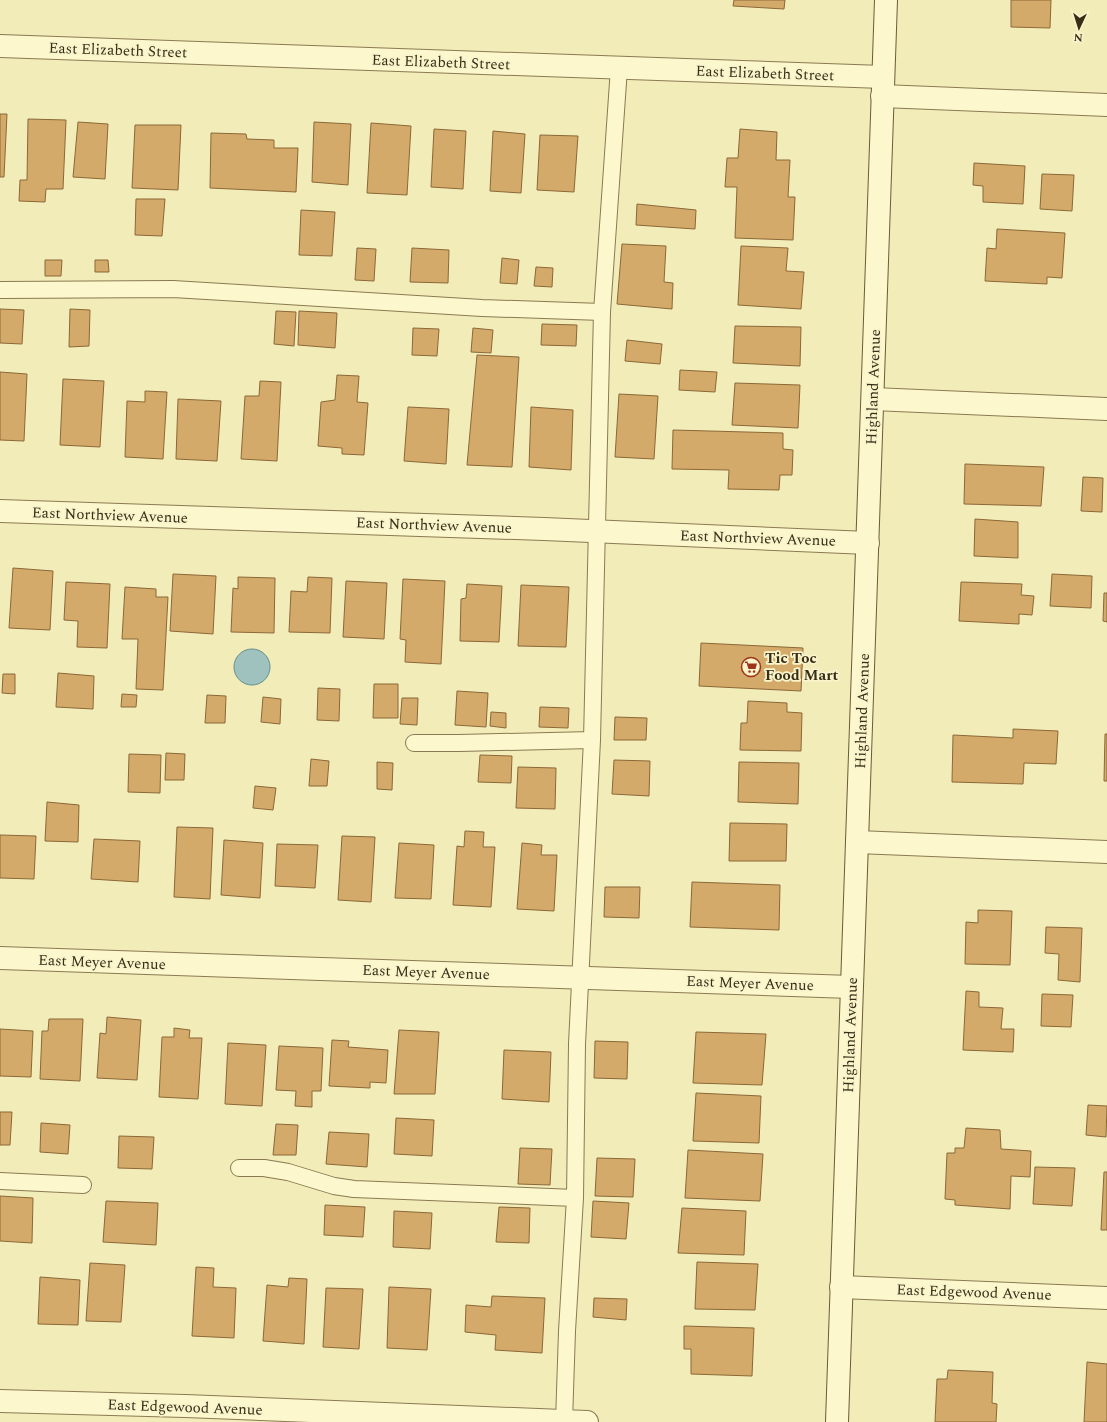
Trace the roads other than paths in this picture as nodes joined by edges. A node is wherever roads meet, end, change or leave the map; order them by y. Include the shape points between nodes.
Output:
1 (886, 0) edge
2 (0, 46) edge
3 (619, 68) junction
4 (883, 86) junction
5 (1107, 105) edge
6 (0, 290) edge
7 (602, 312) junction
8 (873, 399) junction
9 (1107, 409) edge
10 (0, 511) edge
11 (597, 532) junction
12 (868, 542) junction
13 (592, 740) junction
14 (414, 743) dead end
15 (857, 842) junction
16 (1107, 852) edge
17 (0, 958) edge
18 (580, 977) junction
19 (852, 987) junction
20 (239, 1168) dead end
21 (0, 1181) edge
22 (83, 1185) dead end
23 (575, 1198) junction
24 (841, 1287) junction
25 (1107, 1298) edge
26 (0, 1401) edge
27 (564, 1421) edge
28 (587, 1422) edge
29 (837, 1422) edge

1 - 4 street, Highland Avenue
2 - 3 street, East Elizabeth Street
3 - 4 street, East Elizabeth Street
3 - 7 lane
4 - 5 street, East Elizabeth Street
4 - 8 street, Highland Avenue
6 - 7 lane via 173,290 482,308
7 - 11 lane
8 - 9 street
8 - 12 street, Highland Avenue
10 - 11 street, East Northview Avenue
11 - 12 street, East Northview Avenue
11 - 13 lane
12 - 15 street, Highland Avenue
13 - 14 lane
13 - 18 lane
15 - 16 street
15 - 19 street, Highland Avenue
17 - 18 street, East Meyer Avenue
18 - 19 street, East Meyer Avenue
18 - 23 lane
19 - 24 street, Highland Avenue
20 - 23 lane via 264,1168 288,1172 334,1186 354,1189
21 - 22 lane
23 - 27 lane
24 - 25 street, East Edgewood Avenue
24 - 29 street, Highland Avenue
26 - 27 street, East Edgewood Avenue
27 - 28 street, East Edgewood Avenue

